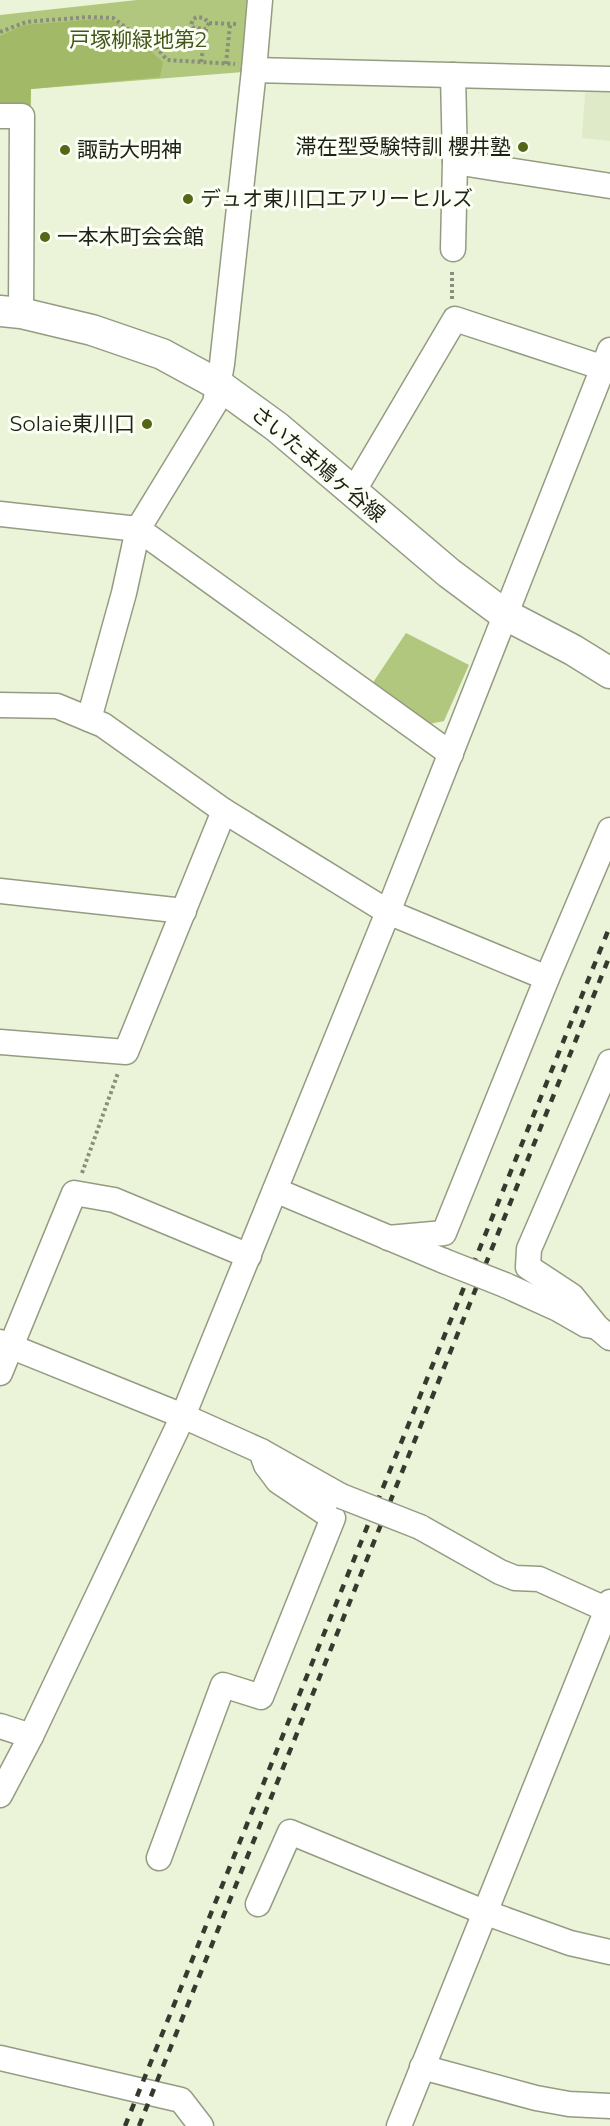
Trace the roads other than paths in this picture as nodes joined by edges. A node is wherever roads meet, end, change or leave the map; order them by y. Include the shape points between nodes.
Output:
1 (260, 0) edge
2 (248, 68) junction
3 (453, 75) junction
4 (610, 79) edge
5 (0, 116) edge
6 (454, 162) junction
7 (610, 186) edge
8 (453, 257) road end
9 (11, 312) edge
10 (608, 363) edge
11 (219, 385) junction
12 (352, 492) junction
13 (0, 514) edge
14 (138, 529) junction
15 (504, 614) junction
16 (610, 673) edge
17 (0, 705) edge
18 (89, 719) junction
19 (451, 754) junction
20 (224, 811) junction
21 (610, 830) edge
22 (0, 891) edge
23 (184, 911) junction
24 (388, 912) junction
25 (547, 978) junction
26 (0, 1042) edge
27 (610, 1062) edge
28 (275, 1190) junction
29 (388, 1238) junction
30 (249, 1256) junction
31 (604, 1332) edge
32 (5, 1345) edge
33 (0, 1373) edge
34 (183, 1416) junction
35 (261, 1451) junction
36 (609, 1607) edge
37 (0, 1726) edge
38 (31, 1736) junction
39 (0, 1795) edge
40 (159, 1858) dead end
41 (258, 1904) dead end
42 (484, 1912) junction
43 (610, 1952) edge
44 (0, 2058) edge
45 (422, 2067) junction
46 (610, 2106) edge
47 (201, 2126) edge
48 (399, 2126) edge

1 - 2 street
2 - 3 street
2 - 11 street
3 - 4 street
3 - 6 street
5 - 9 street via 22,116
6 - 7 street
6 - 8 street
9 - 11 main road, さいたま鳩ヶ谷線 via 92,330 162,354
10 - 12 street via 455,319
10 - 15 street
11 - 12 main road, さいたま鳩ヶ谷線 via 277,427
11 - 14 street via 215,403
12 - 15 main road, さいたま鳩ヶ谷線
13 - 14 street
14 - 18 street
14 - 19 street
15 - 16 main road, さいたま鳩ヶ谷線
15 - 19 street
17 - 18 street via 57,706
18 - 20 street
19 - 24 street
20 - 23 street
20 - 24 street
21 - 25 street
22 - 23 street
23 - 26 street via 126,1052
24 - 25 street
24 - 28 street
25 - 29 street via 444,1233
27 - 31 street via 529,1249 528,1267 572,1296
28 - 29 street
28 - 30 street
29 - 31 street, bridge via 505,1285
30 - 32 street via 114,1200 74,1193
30 - 34 street
32 - 33 street
32 - 34 street
34 - 35 street
34 - 38 street
35 - 36 street, bridge via 341,1496 420,1527 500,1572 516,1578 538,1579
35 - 40 street via 278,1481 333,1518 261,1697 223,1685
36 - 42 street
37 - 38 street
38 - 39 street
41 - 42 street via 290,1832
42 - 43 street via 570,1943
42 - 45 street
44 - 47 street via 181,2100
45 - 46 street via 536,2098
45 - 48 street

